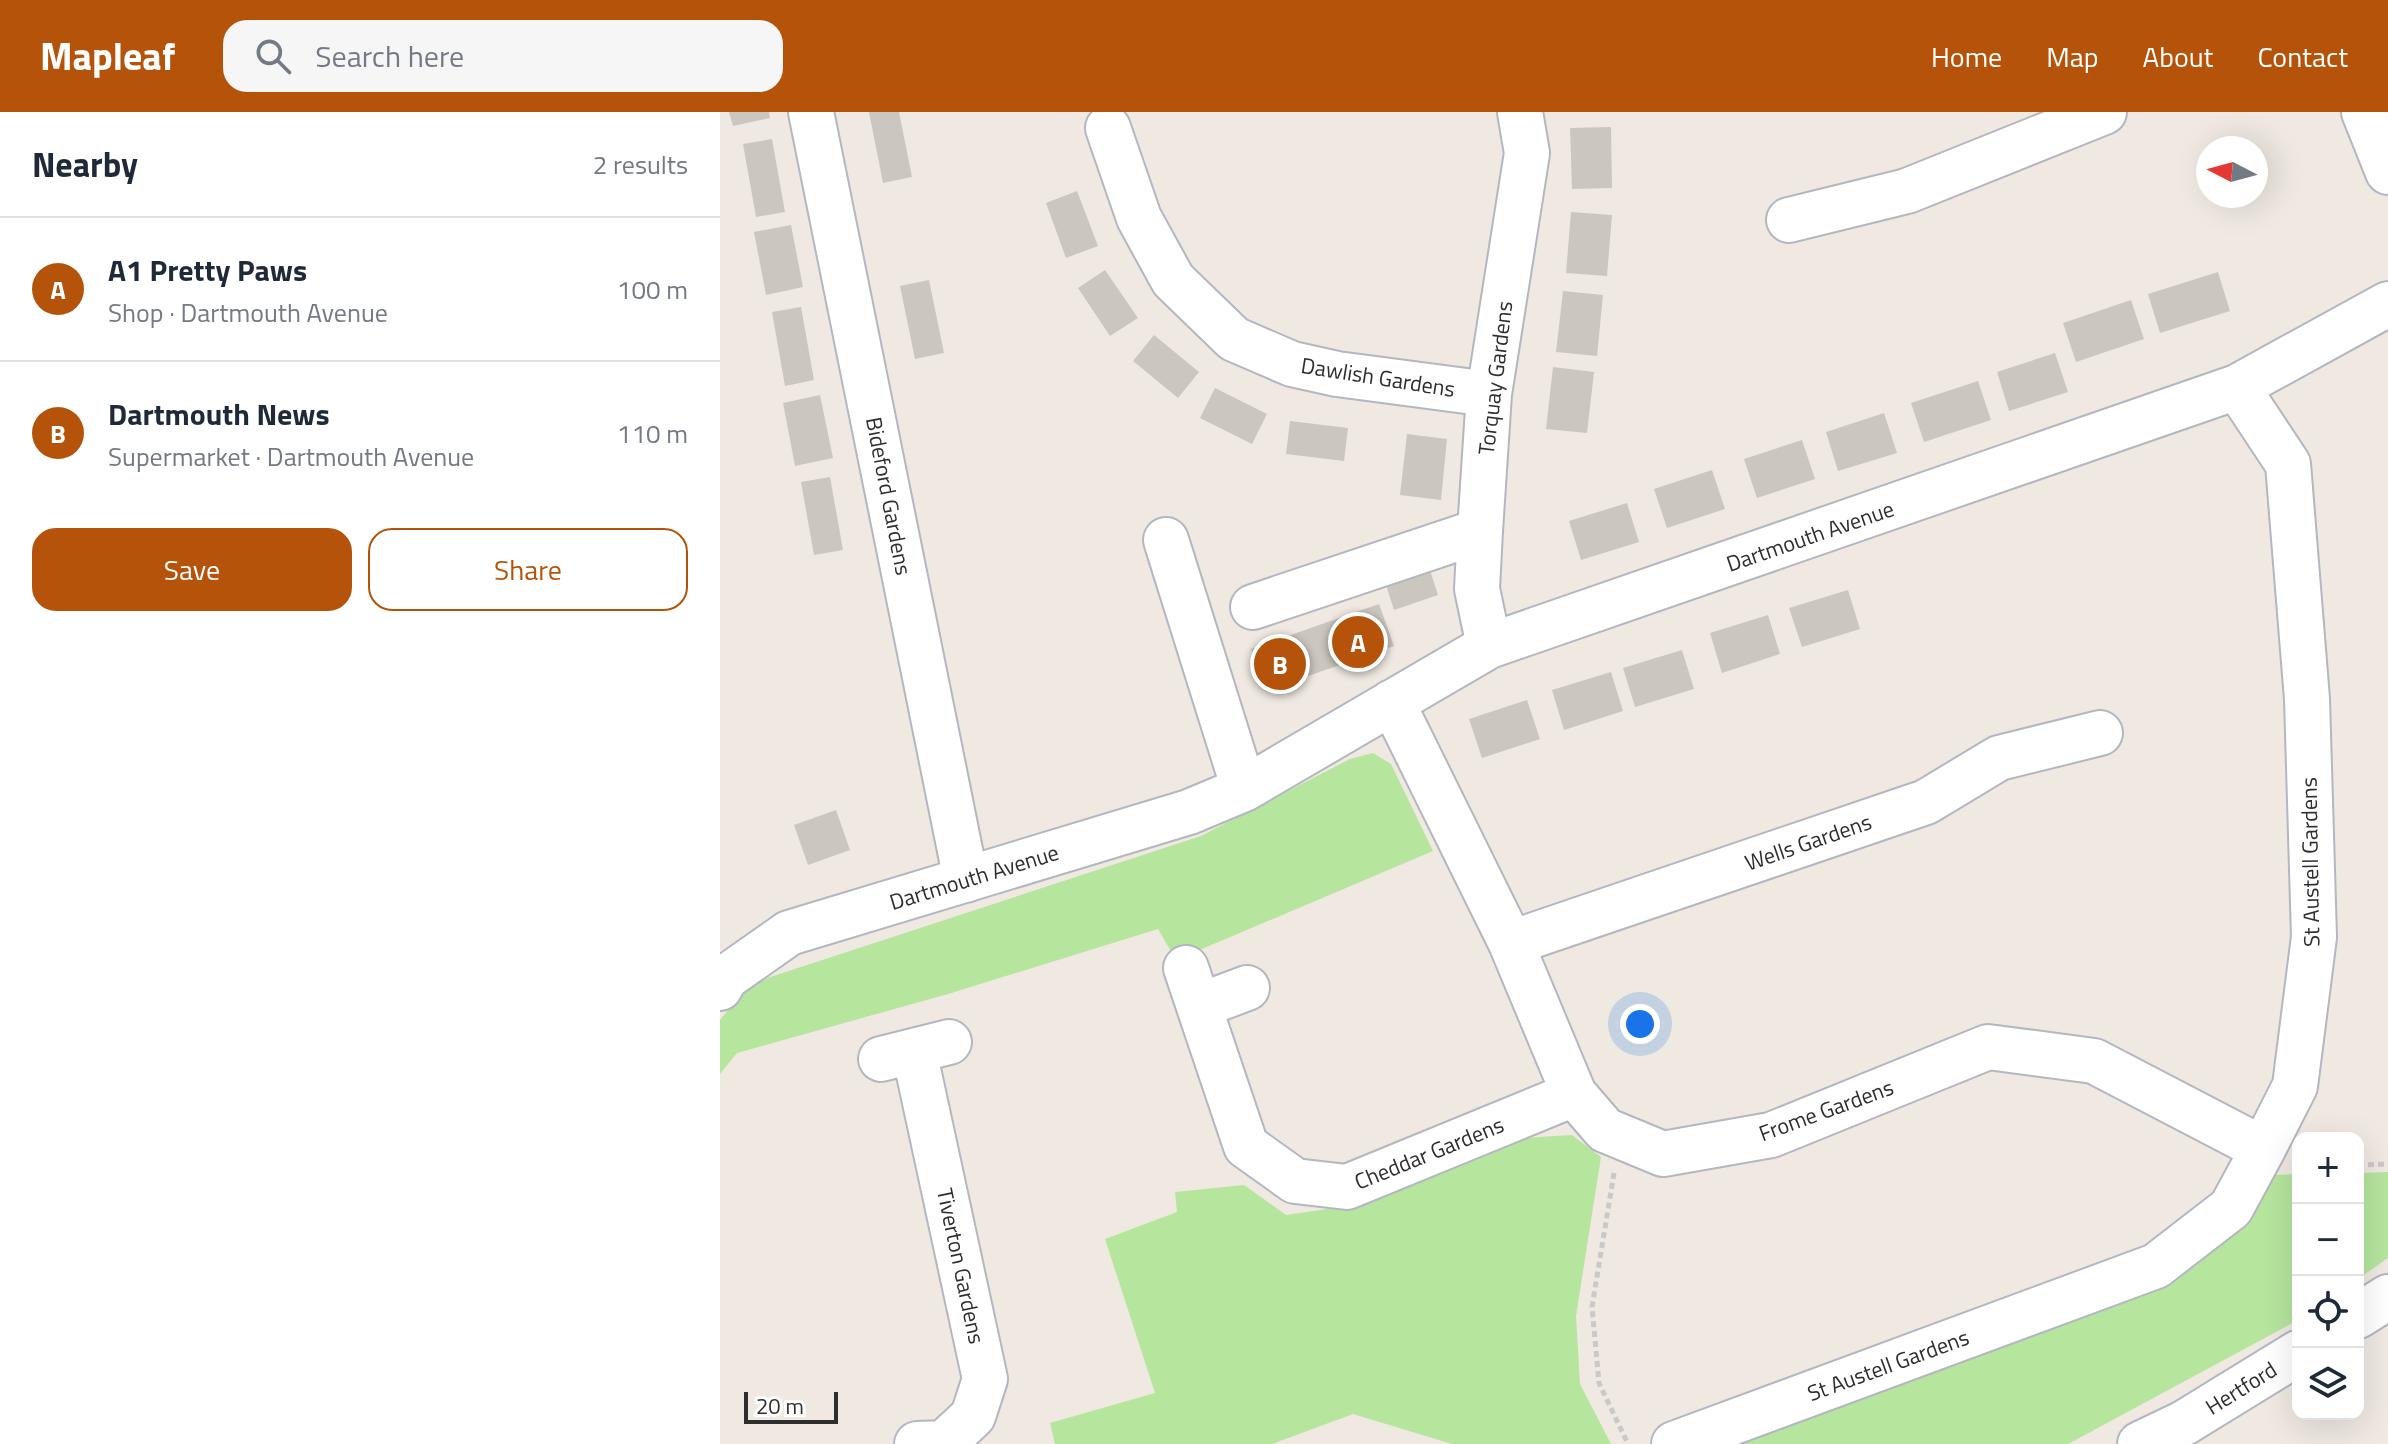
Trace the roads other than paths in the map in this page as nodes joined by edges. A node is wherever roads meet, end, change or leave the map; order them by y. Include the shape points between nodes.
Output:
1 (811, 112) edge
2 (1520, 112) edge
3 (2104, 112) edge
4 (2364, 112) edge
5 (1108, 128) dead end
6 (2388, 172) edge
7 (1789, 220) dead end
8 (2388, 304) edge
9 (2237, 387) junction
10 (1489, 394) junction
11 (1480, 531) junction
12 (1166, 540) dead end
13 (1253, 607) dead end
14 (1489, 646) junction
15 (1392, 702) junction
16 (2100, 733) dead end
17 (1244, 789) junction
18 (966, 880) junction
19 (1511, 943) junction
20 (720, 988) edge
21 (1247, 988) dead end
22 (915, 1051) dead end
23 (1574, 1094) junction
24 (2263, 1149) junction
25 (2388, 1297) edge
26 (2364, 1312) edge
27 (2292, 1357) edge
28 (917, 1444) edge
29 (1674, 1444) edge
30 (2140, 1444) edge

1 - 18 street, Bideford Gardens
2 - 10 street, Torquay Gardens via 1527,153
3 - 7 street via 1907,191
4 - 6 street
5 - 10 street, Dawlish Gardens via 1139,218 1173,280 1234,339 1292,364 1337,374
8 - 9 street, Dartmouth Avenue
9 - 14 street, Dartmouth Avenue
9 - 24 street, St Austell Gardens via 2288,464 2308,715 2314,937 2295,1086
10 - 11 street, Torquay Gardens
11 - 13 street
11 - 14 street, Torquay Gardens via 1477,589
12 - 17 street
14 - 15 street, Dartmouth Avenue
15 - 17 street, Dartmouth Avenue
15 - 19 street, Frome Gardens
16 - 19 street, Wells Gardens via 1999,758 1926,802
17 - 18 street, Dartmouth Avenue via 1189,812
18 - 20 street, Dartmouth Avenue via 789,933 725,978
19 - 23 street, Frome Gardens
21 - 23 street, Cheddar Gardens via 1193,987 1246,1146 1295,1181 1347,1187
22 - 28 street, Tiverton Gardens via 985,1379 973,1416 944,1443
23 - 24 street, Frome Gardens via 1605,1130 1663,1154 1771,1135 1988,1047 2094,1061
24 - 29 street, St Austell Gardens via 2231,1208 2156,1266
25 - 26 street
27 - 30 street, Hertford

